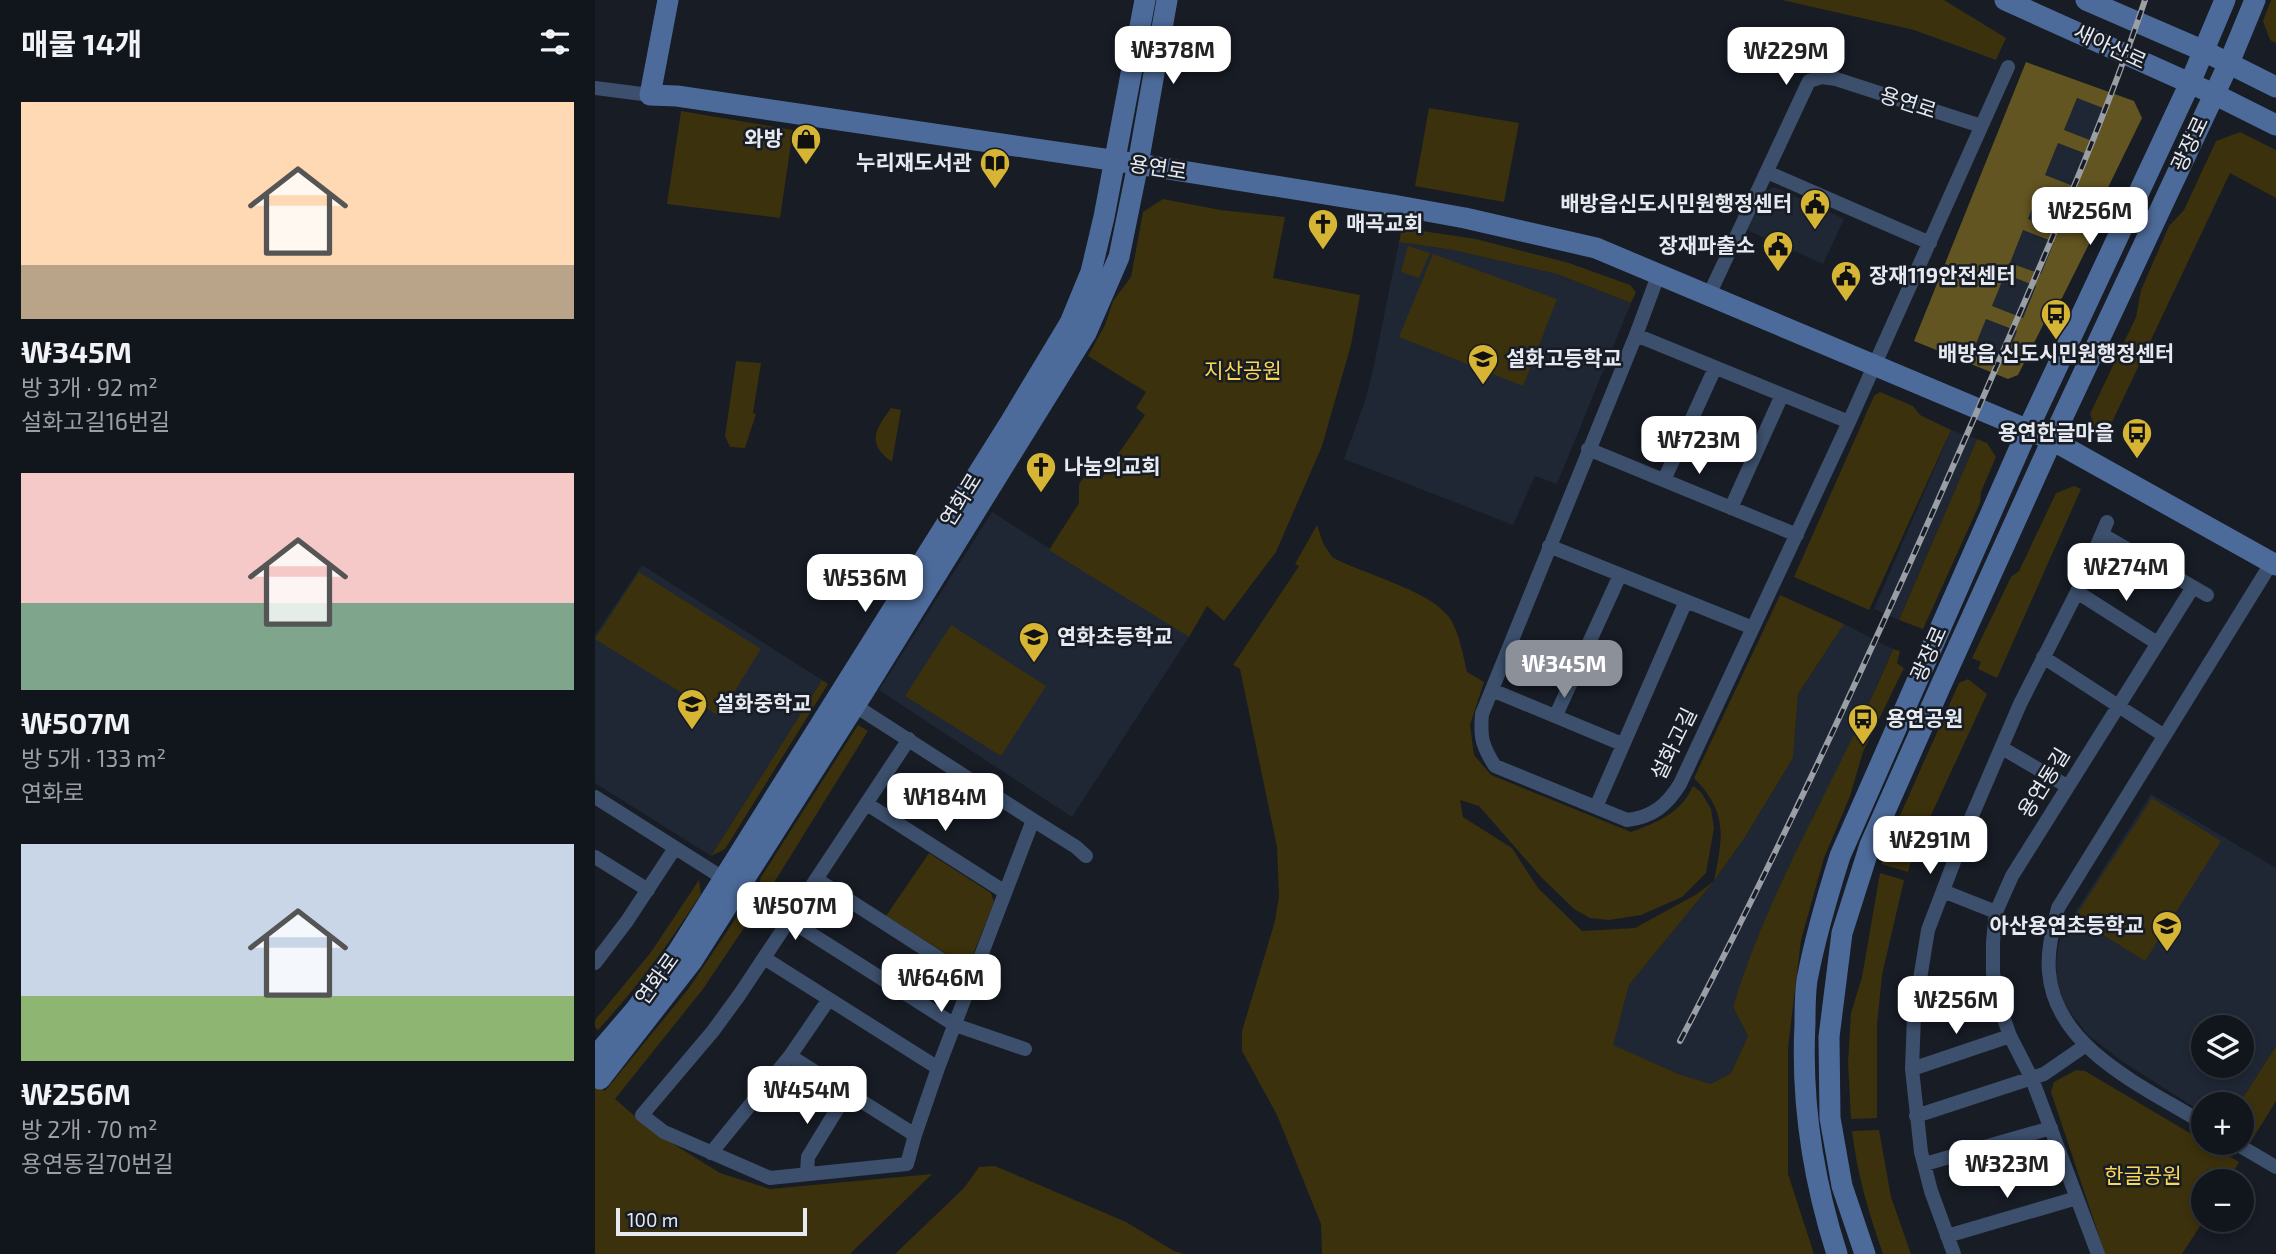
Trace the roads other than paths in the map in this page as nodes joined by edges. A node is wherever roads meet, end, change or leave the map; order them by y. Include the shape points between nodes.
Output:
1 (669, 0) edge
2 (1145, 0) edge
3 (1167, 0) edge
4 (2005, 0) edge
5 (2086, 0) edge
6 (2225, 0) edge
7 (2255, 0) edge
8 (2204, 51) junction
9 (2229, 63) junction
10 (2008, 67) dead end
11 (2190, 83) junction
12 (2276, 87) edge
13 (595, 88) edge
14 (650, 94) junction
15 (2214, 94) junction
16 (2276, 125) edge
17 (1981, 126) junction
18 (1114, 161) junction
19 (1138, 164) junction
20 (1767, 172) junction
21 (1930, 243) junction
22 (1659, 273) junction
23 (1709, 295) junction
24 (1636, 335) junction
25 (1873, 366) junction
26 (1715, 368) junction
27 (1782, 395) junction
28 (1849, 422) junction
29 (2028, 429) junction
30 (2052, 440) junction
31 (1588, 449) junction
32 (1664, 480) junction
33 (1731, 508) junction
34 (1797, 535) junction
35 (1549, 546) junction
36 (2274, 564) edge
37 (1620, 575) junction
38 (2193, 587) junction
39 (2077, 592) junction
40 (2207, 595) dead end
41 (1686, 601) junction
42 (1753, 628) junction
43 (2157, 643) junction
44 (2043, 657) junction
45 (1492, 690) junction
46 (855, 705) junction
47 (2117, 706) junction
48 (1556, 715) junction
49 (2163, 735) junction
50 (909, 739) junction
51 (1622, 744) junction
52 (2002, 747) junction
53 (2067, 786) junction
54 (595, 797) edge
55 (867, 804) junction
56 (1595, 807) junction
57 (1033, 820) junction
58 (675, 848) junction
59 (1086, 856) dead end
60 (595, 857) edge
61 (816, 879) junction
62 (732, 883) junction
63 (648, 890) junction
64 (1943, 891) junction
65 (1005, 892) junction
66 (1996, 912) junction
67 (789, 919) junction
68 (601, 945) edge
69 (764, 958) junction
70 (595, 963) edge
71 (973, 980) junction
72 (829, 999) junction
73 (955, 1025) junction
74 (2010, 1036) junction
75 (2086, 1045) junction
76 (1025, 1049) dead end
77 (790, 1056) junction
78 (595, 1057) edge
79 (938, 1068) junction
80 (1912, 1069) junction
81 (600, 1079) dead end
82 (2032, 1079) junction
83 (847, 1093) junction
84 (1916, 1116) junction
85 (2191, 1116) edge
86 (2051, 1128) junction
87 (915, 1135) junction
88 (711, 1153) junction
89 (2254, 1154) edge
90 (1925, 1164) junction
91 (2276, 1167) edge
92 (807, 1172) junction
93 (2077, 1198) junction
94 (1947, 1236) junction
95 (1837, 1254) edge
96 (1865, 1254) edge
97 (1954, 1254) edge
98 (2098, 1254) edge

1 - 14 street
2 - 18 street, 연화로
3 - 19 street, 연화로
4 - 11 street, 새아산로
5 - 8 street, 새아산로
6 - 8 street, 광장로
7 - 9 street, 광장로
8 - 9 street, 새아산로
8 - 11 street, 광장로
9 - 12 street, 새아산로
9 - 15 street, 광장로
10 - 17 street
11 - 15 street, 새아산로
11 - 29 street, 광장로
13 - 14 street, 용연로
14 - 18 street, 용연로
15 - 16 street, 새아산로
15 - 30 street, 광장로
17 - 20 street, 용연로 via 1822,77 1809,82
17 - 21 street
18 - 19 street, 용연로
18 - 62 street, 연화로 via 1091,272 1070,323
19 - 22 street, 용연로 via 1465,218 1596,248
19 - 46 street, 연화로 via 1119,257 1086,333
20 - 21 street
20 - 23 street, 용연로
21 - 25 street
22 - 23 street, 용연로
22 - 24 street, 설화고길
23 - 25 street, 용연로
24 - 26 street
24 - 31 street, 설화고길
25 - 28 street, 설화고길
25 - 29 street, 용연로
26 - 27 street
26 - 32 street
27 - 28 street
27 - 33 street
28 - 34 street, 설화고길
29 - 30 street, 용연로
29 - 95 street, 광장로 via 1840,856 1818,926 1807,983 1804,1071 1808,1133
30 - 36 street, 용연로
30 - 96 street, 광장로 via 1870,845 1842,933 1829,1037 1830,1118 1842,1186
31 - 32 street
31 - 35 street, 설화고길
32 - 33 street
33 - 34 street
34 - 42 street, 설화고길
35 - 37 street
35 - 45 street, 설화고길
36 - 49 street
37 - 41 street
37 - 48 street
38 - 39 street via 2105,528
38 - 40 street
38 - 43 street, 용연동길
39 - 43 street
39 - 44 street
41 - 42 street
41 - 51 street
42 - 56 street, 설화고길 via 1671,798 1643,818 1627,820
43 - 47 street, 용연동길
44 - 47 street
44 - 52 street
45 - 48 street
45 - 56 street, 설화고길 via 1482,714 1480,737 1495,766
46 - 50 street
46 - 62 street, 연화로
47 - 49 street
47 - 53 street, 용연동길
48 - 51 street
49 - 75 street via 2058,908 2049,973 2057,1007 2073,1034
50 - 55 street
50 - 57 street
51 - 56 street
52 - 53 street
52 - 64 street
53 - 66 street, 용연동길 via 2012,876
54 - 58 street
55 - 61 street
55 - 65 street
57 - 59 street
57 - 65 street
58 - 62 street
58 - 63 street
60 - 63 street
61 - 67 street
61 - 71 street
62 - 67 street
62 - 78 street, 연화로
62 - 81 street, 연화로 via 692,961
63 - 68 street
64 - 66 street
64 - 80 street via 1928,930 1921,967
65 - 71 street
66 - 74 street, 용연동길 via 1993,973
67 - 69 street
67 - 73 street
68 - 70 street
69 - 72 street
69 - 88 street via 713,1031 642,1115 664,1132
71 - 73 street
72 - 77 street
72 - 79 street
73 - 76 street
73 - 79 street
74 - 80 street
74 - 82 street, 용연동길
75 - 82 street
75 - 85 street via 2108,1065
77 - 83 street
77 - 88 street
79 - 87 street
80 - 84 street
82 - 84 street
82 - 86 street, 용연동길
83 - 87 street
83 - 92 street via 808,1157
84 - 90 street
86 - 90 street
86 - 93 street, 용연동길
87 - 92 street via 907,1164
88 - 92 street via 770,1178
89 - 91 street
90 - 94 street
93 - 94 street
93 - 98 street, 용연동길
94 - 97 street

